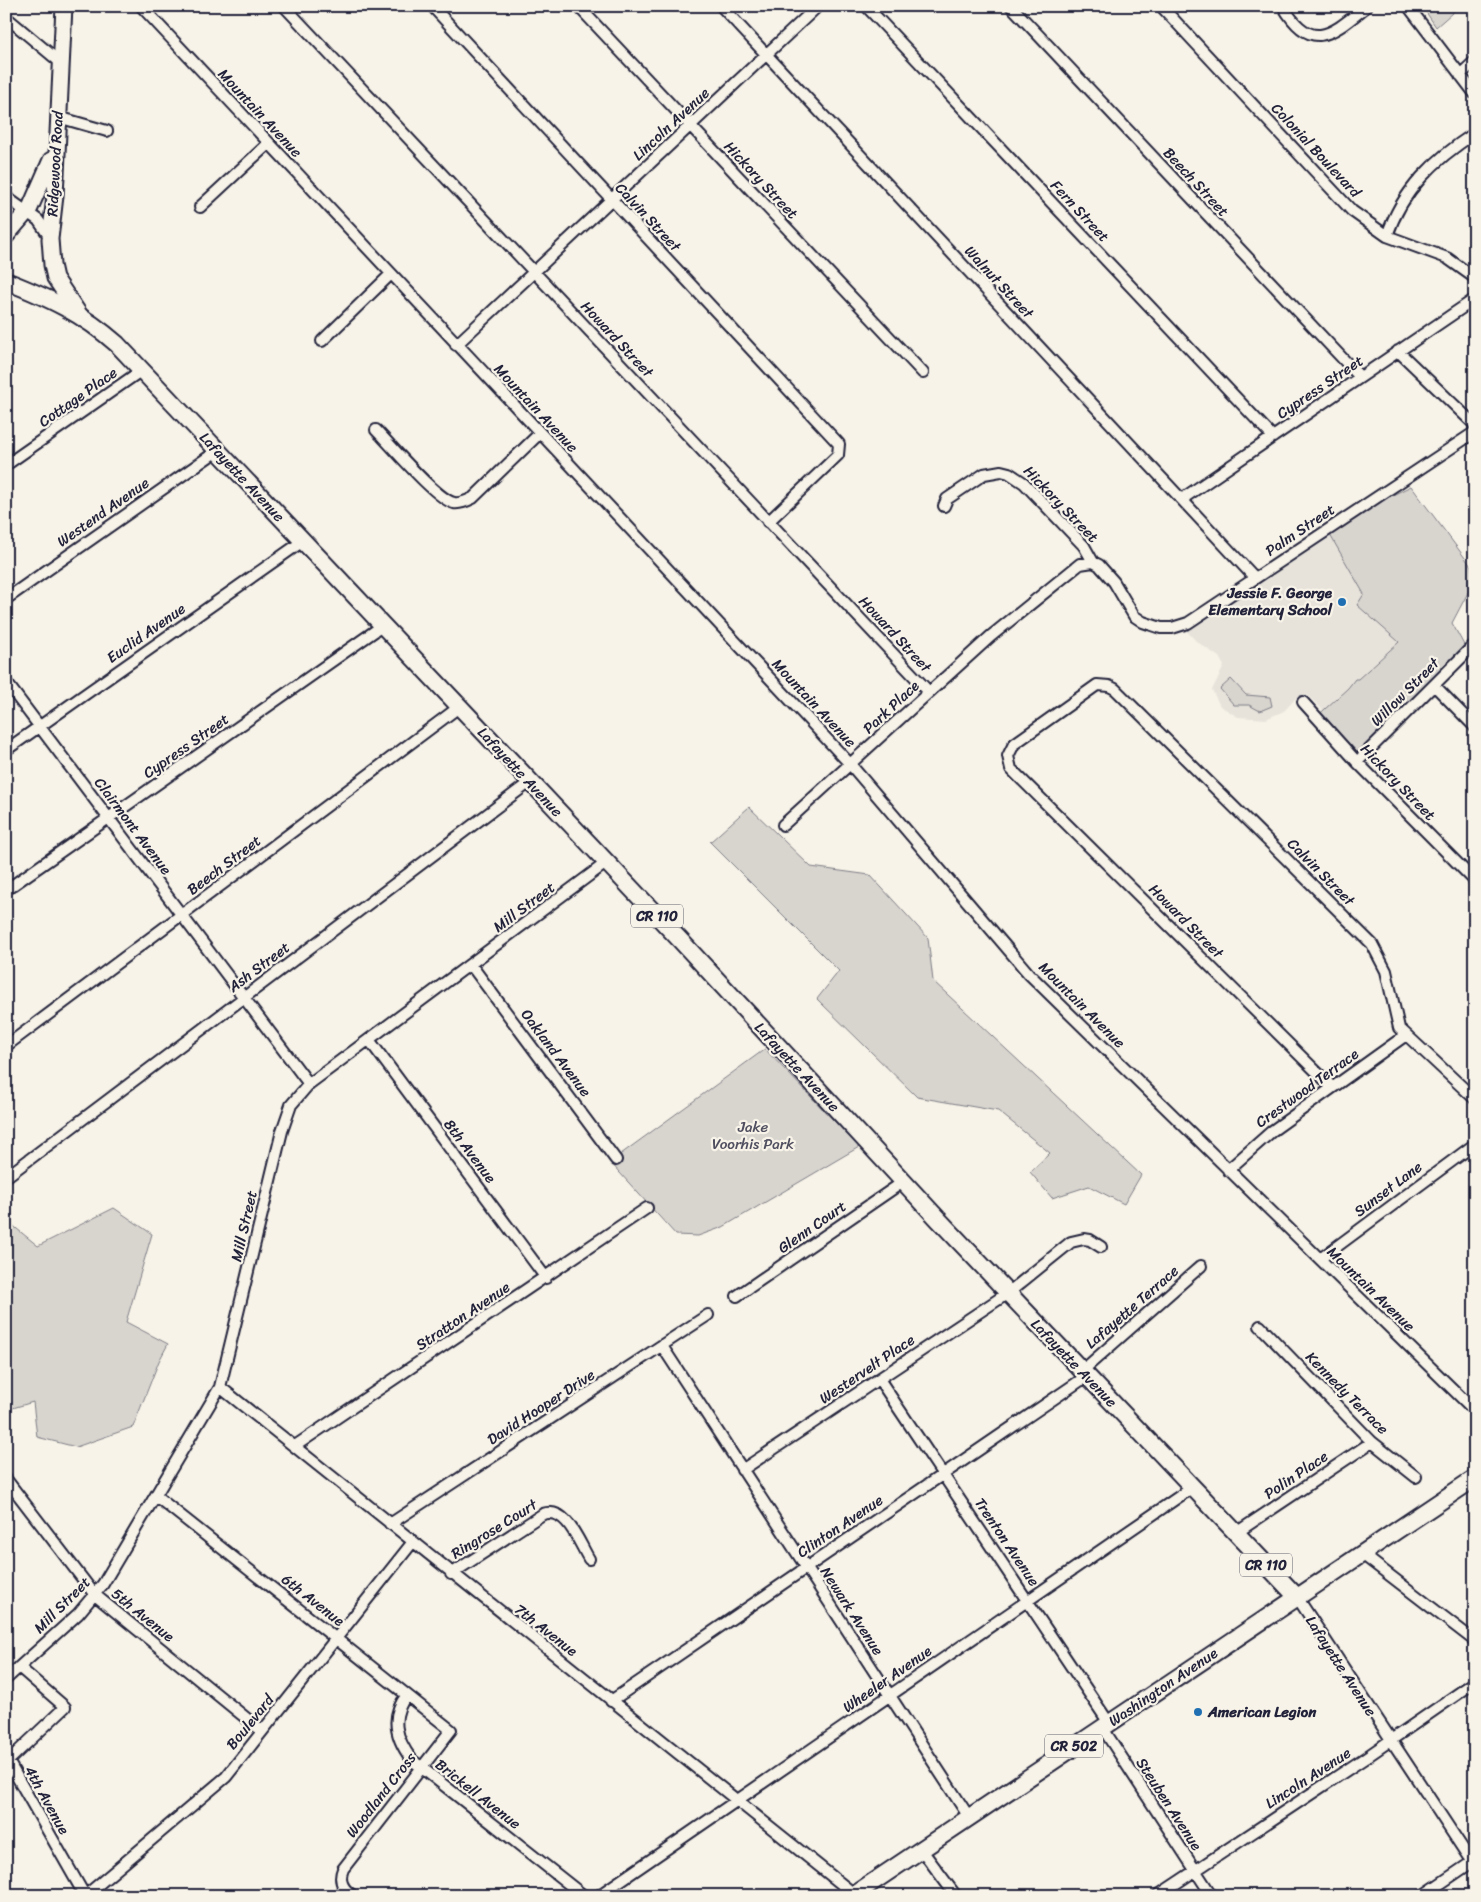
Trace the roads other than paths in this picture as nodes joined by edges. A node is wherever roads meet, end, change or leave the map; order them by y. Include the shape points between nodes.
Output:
1 (64, 6) edge
2 (140, 6) edge
3 (284, 6) edge
4 (432, 6) edge
5 (578, 6) edge
6 (721, 6) edge
7 (818, 6) edge
8 (866, 6) edge
9 (1011, 6) edge
10 (1161, 6) edge
11 (1283, 6) edge
12 (1367, 6) edge
13 (1408, 6) edge
14 (6, 17) edge
15 (766, 55) junction
16 (1475, 61) edge
17 (61, 63) junction
18 (1460, 75) junction
19 (1475, 94) edge
20 (58, 117) junction
21 (690, 126) junction
22 (107, 131) dead end
23 (1475, 133) edge
24 (56, 144) junction
25 (268, 144) junction
26 (6, 197) edge
27 (611, 200) junction
28 (200, 207) dead end
29 (26, 213) junction
30 (6, 236) edge
31 (1387, 236) junction
32 (50, 239) junction
33 (533, 273) junction
34 (390, 275) junction
35 (1475, 278) edge
36 (6, 281) edge
37 (1475, 299) edge
38 (74, 311) junction
39 (322, 341) dead end
40 (456, 345) junction
41 (1398, 352) junction
42 (142, 370) junction
43 (923, 373) dead end
44 (1360, 377) junction
45 (1475, 424) edge
46 (376, 430) dead end
47 (1475, 432) edge
48 (540, 433) junction
49 (1273, 437) junction
50 (217, 451) junction
51 (6, 465) edge
52 (1182, 499) junction
53 (944, 506) dead end
54 (768, 522) junction
55 (303, 541) junction
56 (1093, 562) junction
57 (1255, 578) junction
58 (6, 599) edge
59 (1137, 618) joint
60 (382, 626) junction
61 (1475, 644) edge
62 (6, 682) edge
63 (1434, 685) junction
64 (1111, 687) joint
65 (928, 692) junction
66 (1303, 702) dead end
67 (459, 707) junction
68 (40, 726) junction
69 (1475, 727) edge
70 (6, 750) edge
71 (1357, 762) junction
72 (850, 764) junction
73 (530, 782) junction
74 (109, 818) junction
75 (783, 825) dead end
76 (606, 863) junction
77 (1475, 882) edge
78 (6, 890) edge
79 (182, 915) junction
80 (471, 965) junction
81 (244, 998) junction
82 (1406, 1034) junction
83 (370, 1041) junction
84 (6, 1046) edge
85 (309, 1084) junction
86 (1332, 1087) junction
87 (1475, 1099) edge
88 (1475, 1144) edge
89 (616, 1160) dead end
90 (1228, 1170) junction
91 (6, 1176) edge
92 (903, 1182) junction
93 (647, 1208) dead end
94 (1101, 1247) dead end
95 (1320, 1259) junction
96 (1202, 1266) dead end
97 (546, 1278) junction
98 (1008, 1293) junction
99 (737, 1296) dead end
100 (708, 1315) dead end
101 (1260, 1326) dead end
102 (662, 1346) junction
103 (1085, 1373) junction
104 (879, 1379) junction
105 (220, 1387) junction
106 (1475, 1410) edge
107 (1372, 1442) junction
108 (295, 1446) junction
109 (742, 1470) junction
110 (943, 1474) junction
111 (1416, 1477) dead end
112 (1475, 1478) edge
113 (6, 1479) edge
114 (1193, 1487) junction
115 (156, 1496) junction
116 (390, 1524) junction
117 (1236, 1533) junction
118 (412, 1543) junction
119 (1362, 1554) junction
120 (589, 1560) dead end
121 (805, 1568) junction
122 (451, 1574) junction
123 (95, 1595) junction
124 (1297, 1597) junction
125 (1028, 1601) junction
126 (336, 1638) junction
127 (1475, 1641) edge
128 (20, 1667) junction
129 (6, 1679) edge
130 (1475, 1682) edge
131 (407, 1694) junction
132 (889, 1696) junction
133 (611, 1701) junction
134 (1106, 1725) junction
135 (451, 1730) joint
136 (262, 1731) junction
137 (1390, 1741) junction
138 (421, 1768) junction
139 (737, 1801) junction
140 (969, 1817) junction
141 (921, 1849) junction
142 (1474, 1864) edge
143 (1195, 1870) junction
144 (853, 1895) edge
145 (85, 1896) edge
146 (353, 1896) edge
147 (584, 1896) edge
148 (598, 1896) edge
149 (956, 1896) edge
150 (1156, 1896) edge
151 (1212, 1896) edge
152 (1422, 1896) edge

1 - 17 main road, Ridgewood Road / CR 110
2 - 25 street, Mountain Avenue
3 - 33 street, Howard Street
4 - 27 street, Calvin Street
5 - 21 street, Hickory Street
6 - 15 street, Walnut Street
7 - 15 street, Lincoln Avenue
8 - 49 street, Fern Street
9 - 44 street, Beech Street
10 - 31 street, Colonial Boulevard via 1352,211
11 - 12 street via 1301,30 1320,35 1337,30
13 - 18 street
14 - 17 street
15 - 21 street, Lincoln Avenue
15 - 52 street, Walnut Street
16 - 18 street
17 - 20 main road, Ridgewood Road / CR 110
18 - 19 street
20 - 22 street
20 - 24 main road, Ridgewood Road / CR 110
21 - 27 street, Lincoln Avenue
21 - 43 street, Hickory Street
23 - 31 street via 1421,176 1398,207
24 - 29 main road via 43,182
24 - 32 main road, Ridgewood Road / CR 110
25 - 28 street
25 - 34 street, Mountain Avenue
26 - 29 street
27 - 33 street, Lincoln Avenue
27 - 54 street, Calvin Street via 839,444 838,455
29 - 30 main road
29 - 32 street via 44,225
31 - 35 street, Colonial Boulevard via 1447,258
32 - 38 main road, Ridgewood Road / CR 110 via 55,278
33 - 40 street, Lincoln Avenue
33 - 54 street, Howard Street
34 - 39 street
34 - 40 street, Mountain Avenue
36 - 38 main road, Lafayette Avenue
37 - 41 street, Cypress Street
38 - 42 main road, Lafayette Avenue / CR 110 via 117,344
40 - 48 street, Mountain Avenue
41 - 44 street, Cypress Street
41 - 45 street
42 - 50 main road, Lafayette Avenue / CR 110
42 - 51 street, Cottage Place
44 - 49 street, Cypress Street
46 - 48 street via 435,491 454,503 472,498
47 - 57 street, Palm Street
48 - 72 street, Mountain Avenue
49 - 52 street, Cypress Street
50 - 55 main road, Lafayette Avenue / CR 110
50 - 58 street, Westend Avenue
52 - 57 street, Walnut Street
53 - 56 street, Hickory Street via 947,499 984,474 1009,473 1024,483 1084,546
54 - 65 street, Howard Street
55 - 60 main road, Lafayette Avenue / CR 110
55 - 68 street, Euclid Avenue
56 - 59 street, Hickory Street via 1100,565 1114,582 1127,607
56 - 65 street, Park Place via 1080,564
57 - 59 street, Palm Street via 1182,626 1162,628
60 - 67 main road, Lafayette Avenue / CR 110
60 - 74 street, Cypress Street
61 - 63 street, Willow Street
62 - 68 street, Clairmont Avenue
63 - 69 street
63 - 71 street, Willow Street
64 - 82 street, Calvin Street via 1372,944 1386,971 1399,1028
64 - 86 street, Howard Street via 1097,685 1014,744 1008,763 1011,769
65 - 72 street, Park Place
66 - 71 street, Hickory Street
67 - 73 main road, Lafayette Avenue / CR 110
67 - 79 street, Beech Street
68 - 70 street, Euclid Avenue
68 - 74 street, Clairmont Avenue
71 - 77 street, Hickory Street
72 - 75 street, Park Place
72 - 90 street, Mountain Avenue via 921,844 1006,949
73 - 76 main road, Lafayette Avenue / CR 110
73 - 81 street, Ash Street
74 - 78 street, Cypress Street
74 - 79 street, Clairmont Avenue
76 - 80 street, Mill Street
76 - 92 main road, Lafayette Avenue / CR 110
79 - 81 street, Clairmont Avenue
79 - 84 street, Beech Street
80 - 83 street, Mill Street
80 - 89 street, Oakland Avenue
81 - 85 street, Clairmont Avenue
81 - 91 street, Ash Street
82 - 86 street, Crestwood Terrace
82 - 87 street, Calvin Street
83 - 85 street, Mill Street
83 - 97 street, 8th Avenue
85 - 105 street, Mill Street via 298,1094 286,1114
86 - 90 street, Crestwood Terrace via 1272,1131
88 - 95 street, Sunset Lane
90 - 95 street, Mountain Avenue
92 - 98 main road, Lafayette Avenue / CR 110
92 - 99 street, Glenn Court
93 - 97 street, Stratton Avenue
94 - 98 street, Westervelt Place via 1084,1239 1071,1242
95 - 106 street, Mountain Avenue
96 - 103 street, Lafayette Terrace
97 - 108 street, Stratton Avenue
98 - 103 main road, Lafayette Avenue / CR 110
98 - 104 street, Westervelt Place
100 - 102 street, David Hooper Drive
101 - 107 street, Kennedy Terrace
102 - 109 street, Newark Avenue
102 - 116 street, David Hooper Drive
103 - 110 street, Clinton Avenue
103 - 114 main road, Lafayette Avenue / CR 110
104 - 109 street, Westervelt Place
104 - 110 street, Trenton Avenue
105 - 108 street, 7th Avenue
105 - 115 street, Mill Street
107 - 111 street, Kennedy Terrace
107 - 117 street, Polin Place
108 - 116 street, 7th Avenue
109 - 121 street, Newark Avenue
110 - 121 street, Clinton Avenue
110 - 125 street, Trenton Avenue
112 - 119 main road, Washington Avenue / CR 502
113 - 123 street, 5th Avenue
114 - 117 main road, Lafayette Avenue / CR 110
114 - 125 street, Wheeler Avenue
115 - 123 street, Mill Street
115 - 126 street, 6th Avenue
116 - 118 street, 7th Avenue
117 - 124 main road, Lafayette Avenue / CR 110
118 - 122 street, 7th Avenue
118 - 126 street, Boulevard
119 - 124 main road, Washington Avenue / CR 502
119 - 127 street
120 - 122 street, Ringrose Court via 564,1518 552,1512 543,1514
121 - 132 street, Newark Avenue
121 - 133 street, Clinton Avenue
122 - 133 street, 7th Avenue
123 - 128 street, Mill Street
123 - 136 street, 5th Avenue
124 - 134 main road, Washington Avenue / CR 502
124 - 137 street, Lafayette Avenue
125 - 132 street, Wheeler Avenue
125 - 134 street, Trenton Avenue
126 - 131 street, 6th Avenue
126 - 136 street, Boulevard
128 - 129 street, Mill Street
128 - 145 street, 4th Avenue via 65,1708 8,1761
130 - 137 street, Lincoln Avenue
131 - 135 street, 6th Avenue
131 - 138 street, Brickell Avenue via 398,1709 396,1728 403,1748
132 - 139 street, Wheeler Avenue
132 - 140 street, Newark Avenue
133 - 139 street, 7th Avenue
134 - 140 main road, Washington Avenue / CR 502
134 - 143 street, Steuben Avenue
135 - 138 street, Woodland Cross
136 - 145 street, Boulevard via 226,1777
137 - 142 street, Lafayette Avenue
137 - 143 street, Lincoln Avenue
138 - 146 street, Woodland Cross via 343,1869 341,1880 346,1891
138 - 147 street, Brickell Avenue
139 - 144 street, 7th Avenue
139 - 148 street, Wheeler Avenue
140 - 141 main road, Washington Avenue / CR 502
141 - 144 main road, Washington Avenue / CR 502
141 - 149 street
142 - 152 street
143 - 150 street, Lincoln Avenue
143 - 151 street, Steuben Avenue

